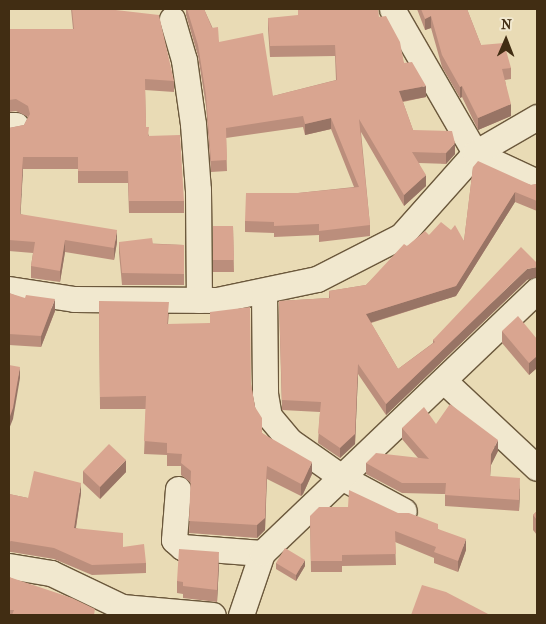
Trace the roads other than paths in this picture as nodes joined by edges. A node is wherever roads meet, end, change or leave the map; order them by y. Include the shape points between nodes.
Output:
1 (392, 9) edge
2 (172, 19) dead end
3 (537, 117) edge
4 (475, 153) junction
5 (537, 182) edge
6 (9, 289) edge
7 (537, 290) edge
8 (264, 292) junction
9 (199, 300) junction
10 (444, 381) junction
11 (537, 468) edge
12 (342, 478) junction
13 (178, 489) dead end
14 (404, 511) edge
15 (262, 553) junction
16 (9, 566) edge
17 (214, 615) edge
18 (241, 615) edge

1 - 4 street
2 - 9 street via 184,60 194,124
3 - 4 street
4 - 5 street
4 - 8 street via 400,236 317,279
6 - 9 street via 74,299
7 - 10 street
8 - 9 street
8 - 12 street via 265,394 270,416 290,440
10 - 11 street
10 - 12 street
12 - 14 street
12 - 15 street
13 - 15 street via 174,540 182,548
15 - 18 street
16 - 17 street via 51,573 122,607

